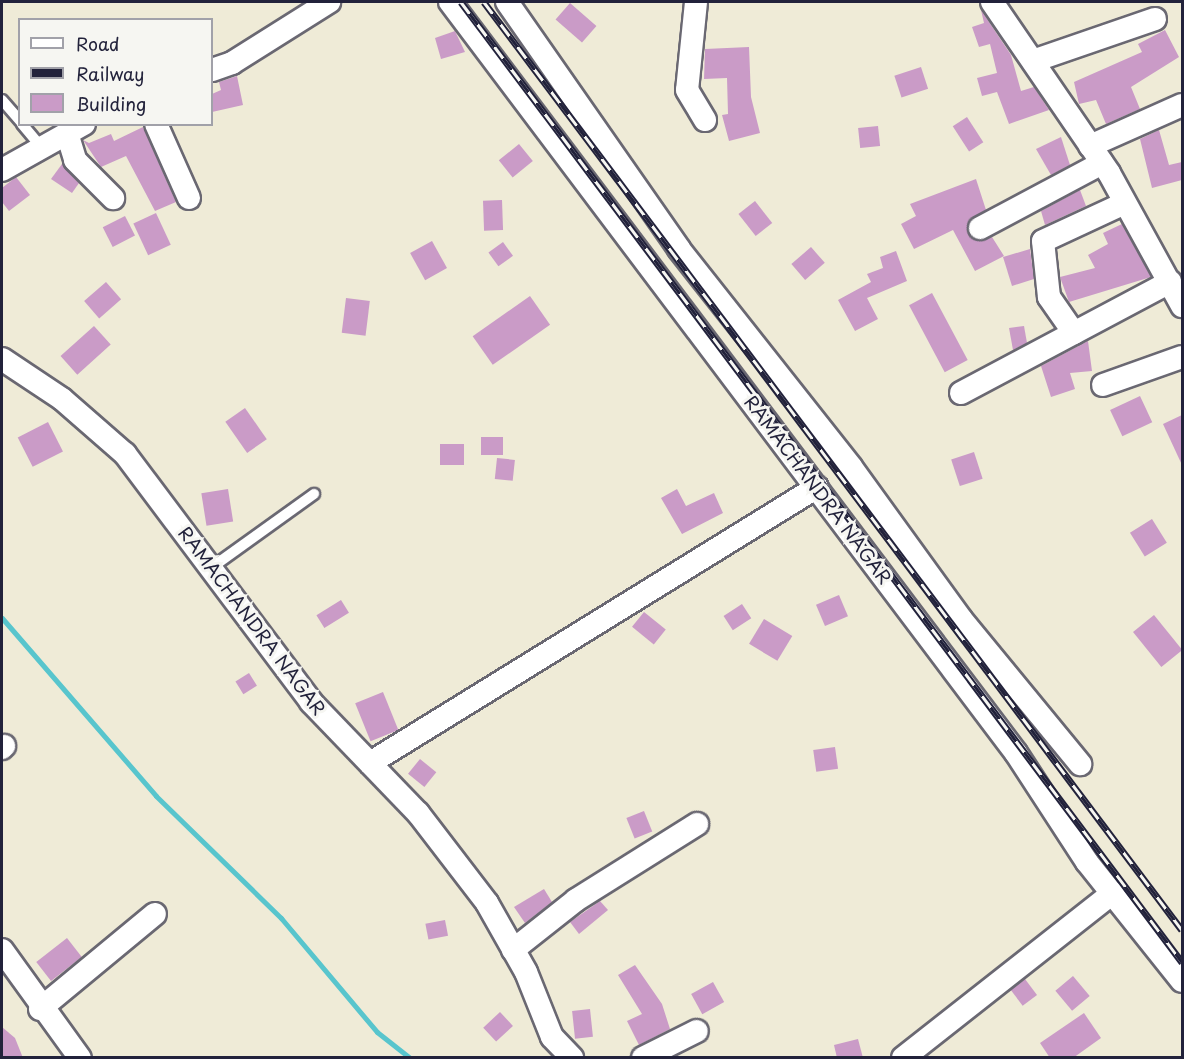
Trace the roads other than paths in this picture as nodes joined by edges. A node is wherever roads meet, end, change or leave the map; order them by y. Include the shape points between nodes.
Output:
1 (328, 2) edge
2 (450, 2) edge
3 (507, 2) edge
4 (696, 2) edge
5 (992, 2) edge
6 (1155, 20) dead end
7 (1033, 61) junction
8 (213, 70) edge
9 (2, 100) edge
10 (1182, 105) edge
11 (18, 119) edge
12 (705, 120) dead end
13 (24, 126) edge
14 (157, 126) edge
15 (75, 129) edge
16 (41, 147) junction
17 (1096, 154) junction
18 (2, 170) edge
19 (113, 198) dead end
20 (189, 198) dead end
21 (1125, 203) junction
22 (980, 228) dead end
23 (1170, 282) junction
24 (1182, 306) edge
25 (1074, 333) junction
26 (1182, 357) edge
27 (2, 359) edge
28 (1104, 385) dead end
29 (961, 393) dead end
30 (817, 487) junction
31 (315, 495) dead end
32 (212, 568) junction
33 (370, 763) junction
34 (1080, 764) dead end
35 (697, 824) dead end
36 (1113, 893) junction
37 (155, 914) dead end
38 (2, 950) edge
39 (513, 950) junction
40 (1182, 981) edge
41 (40, 1010) junction
42 (697, 1031) dead end
43 (80, 1058) edge
44 (572, 1058) edge
45 (643, 1058) edge
46 (903, 1058) edge

1 - 8 street via 232,63
2 - 30 street, RAMACHANDRA NAGAR
3 - 34 street via 679,249 851,467 961,619
4 - 12 street via 687,90
5 - 7 street
6 - 7 street
7 - 17 street
9 - 11 lane
10 - 17 street
13 - 16 lane
14 - 20 street
15 - 16 street
15 - 19 street via 75,160
16 - 18 street
17 - 21 street
17 - 22 street
21 - 23 street
21 - 25 street via 1043,241 1049,297
23 - 24 street
23 - 25 street
25 - 29 street
26 - 28 street
27 - 32 street, RAMACHANDRA NAGAR via 62,399 125,454
30 - 33 street
30 - 36 street, RAMACHANDRA NAGAR via 1016,753 1087,862
31 - 32 lane
32 - 33 street, RAMACHANDRA NAGAR via 310,702
33 - 39 street, RAMACHANDRA NAGAR via 418,813 480,894
35 - 39 street via 576,900
36 - 40 street, RAMACHANDRA NAGAR
36 - 46 street
37 - 41 street
38 - 41 street
39 - 44 street, RAMACHANDRA NAGAR via 552,1037
41 - 43 street
42 - 45 street

